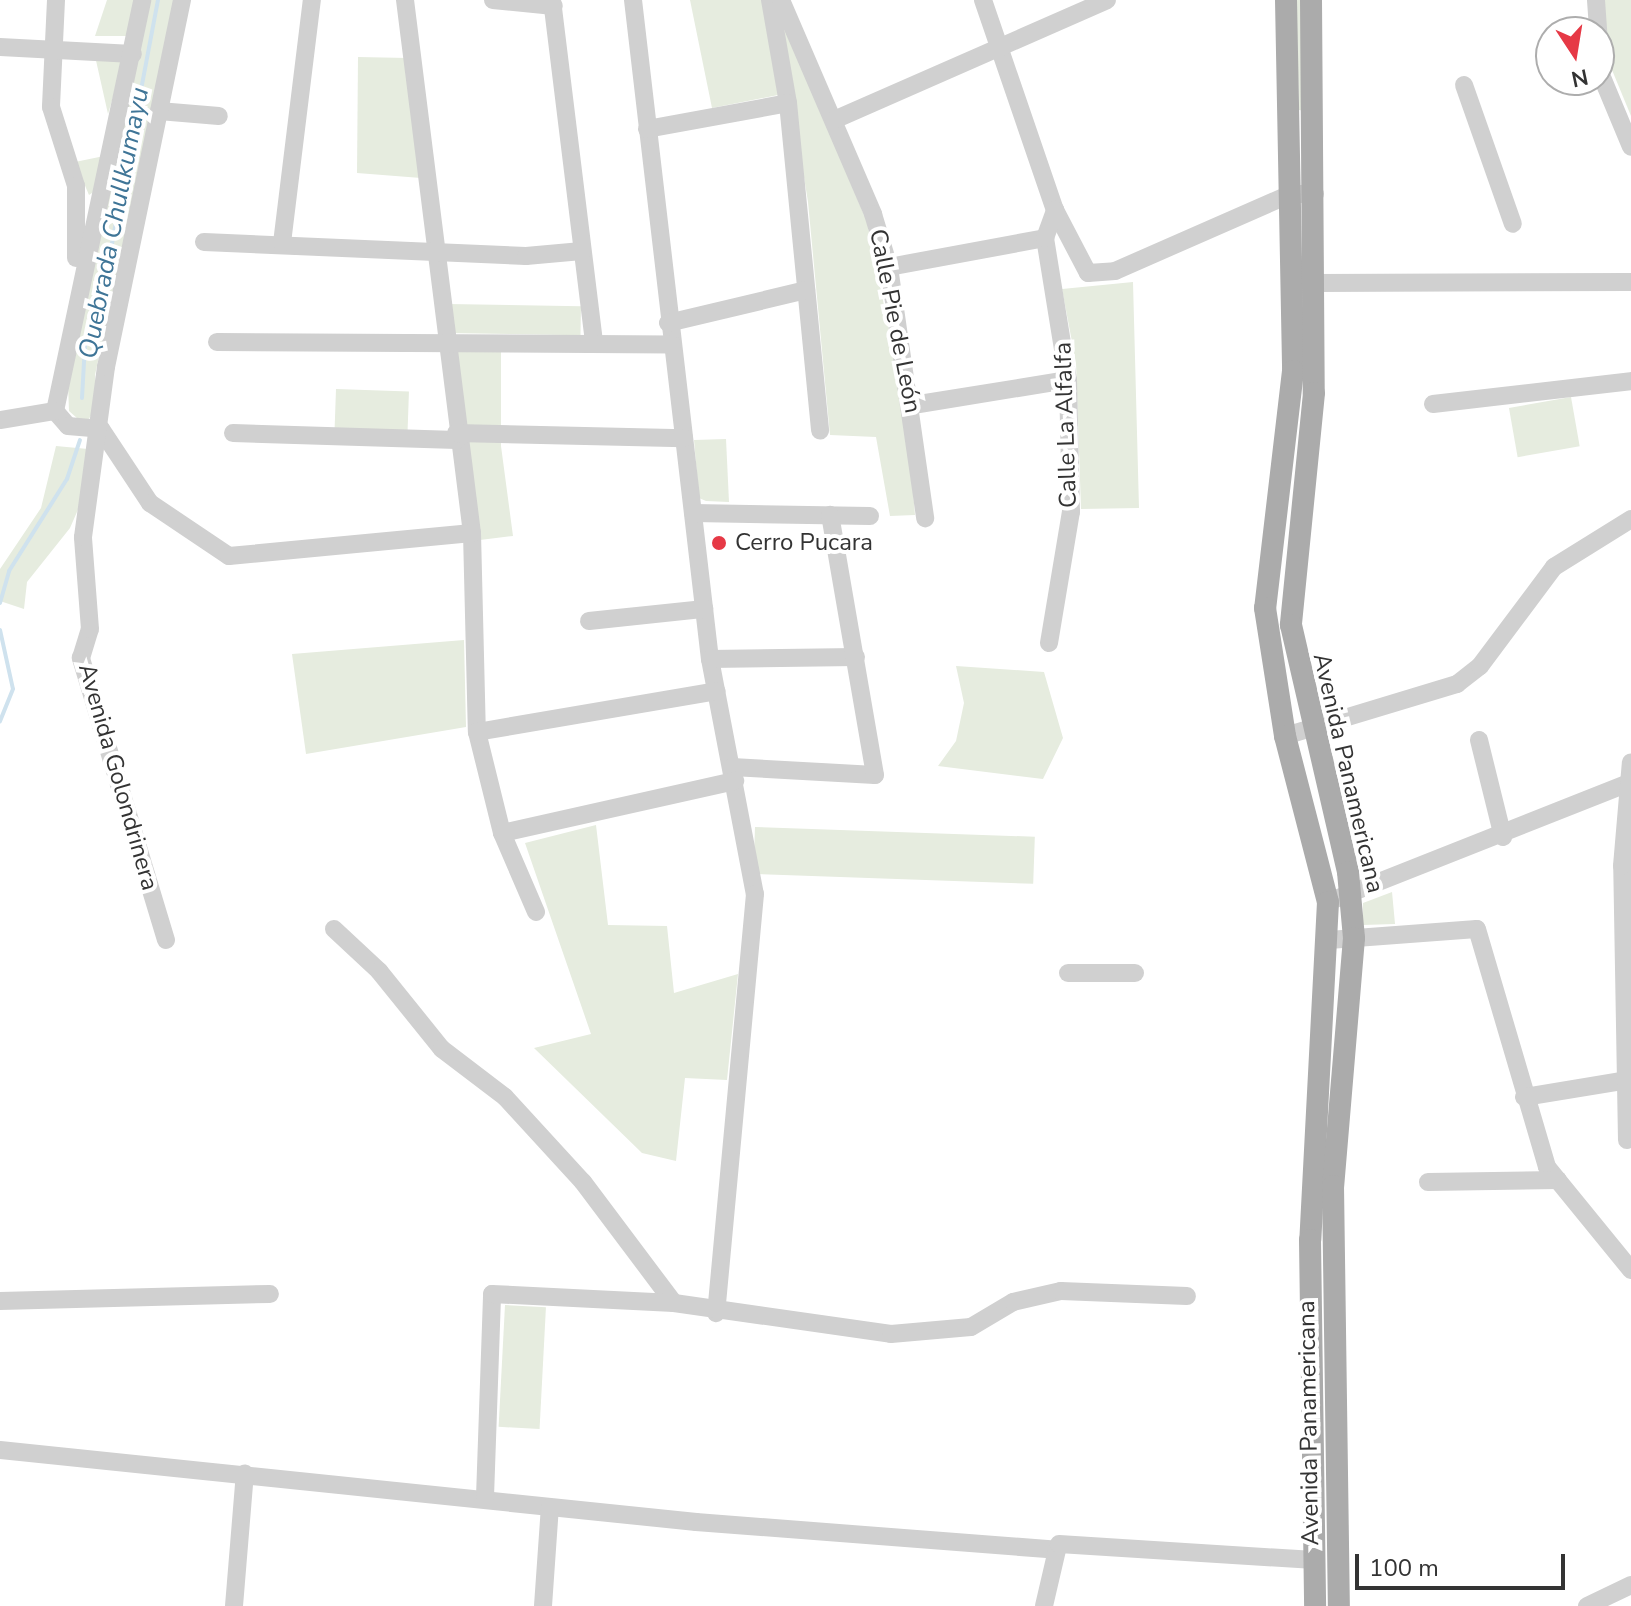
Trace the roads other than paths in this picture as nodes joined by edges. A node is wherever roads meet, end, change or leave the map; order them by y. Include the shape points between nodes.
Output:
1 (56, 0) edge
2 (142, 0) edge
3 (182, 0) edge
4 (312, 0) edge
5 (405, 0) edge
6 (493, 0) edge
7 (633, 0) edge
8 (770, 0) edge
9 (781, 0) edge
10 (983, 0) edge
11 (1107, 0) edge
12 (1286, 0) edge
13 (1311, 0) edge
14 (553, 3) edge
15 (1003, 45) junction
16 (0, 47) edge
17 (51, 47) junction
18 (133, 54) junction
19 (1464, 85) dead end
20 (1610, 96) edge
21 (788, 103) junction
22 (159, 111) junction
23 (219, 116) dead end
24 (834, 120) junction
25 (647, 129) junction
26 (1315, 137) junction
27 (1289, 138) junction
28 (1631, 147) edge
29 (1290, 194) junction
30 (1315, 194) junction
31 (1055, 210) junction
32 (1513, 224) dead end
33 (1045, 238) junction
34 (204, 242) dead end
35 (282, 243) junction
36 (437, 251) junction
37 (582, 251) junction
38 (889, 267) junction
39 (1631, 282) edge
40 (1315, 283) junction
41 (75, 289) junction
42 (806, 290) junction
43 (668, 323) junction
44 (446, 341) junction
45 (217, 342) dead end
46 (594, 343) junction
47 (672, 344) junction
48 (1068, 380) junction
49 (1631, 381) edge
50 (1433, 404) dead end
51 (913, 405) junction
52 (55, 411) junction
53 (0, 420) edge
54 (101, 429) junction
55 (820, 430) dead end
56 (233, 433) dead end
57 (457, 436) junction
58 (684, 438) junction
59 (693, 513) junction
60 (830, 515) junction
61 (870, 516) dead end
62 (925, 518) dead end
63 (1631, 519) edge
64 (472, 533) junction
65 (704, 609) junction
66 (589, 621) dead end
67 (1049, 643) dead end
68 (856, 657) junction
69 (710, 659) junction
70 (717, 691) junction
71 (1310, 729) junction
72 (477, 732) junction
73 (1285, 736) junction
74 (1479, 740) dead end
75 (1631, 762) edge
76 (733, 774) junction
77 (1628, 783) junction
78 (502, 833) junction
79 (1503, 837) junction
80 (1351, 898) junction
81 (1328, 902) junction
82 (536, 912) dead end
83 (334, 929) dead end
84 (1354, 938) junction
85 (166, 940) dead end
86 (1329, 940) junction
87 (1068, 973) dead end
88 (1135, 973) dead end
89 (1622, 1081) junction
90 (1524, 1097) junction
91 (1627, 1140) dead end
92 (1558, 1180) junction
93 (1428, 1182) dead end
94 (1628, 1261) edge
95 (270, 1294) dead end
96 (1187, 1296) dead end
97 (0, 1301) edge
98 (674, 1303) junction
99 (716, 1313) junction
100 (0, 1450) edge
101 (245, 1473) junction
102 (485, 1497) junction
103 (550, 1507) junction
104 (1059, 1544) dead end
105 (1315, 1560) junction
106 (1631, 1585) edge
107 (234, 1606) edge
108 (543, 1606) edge
109 (1044, 1606) edge
110 (1315, 1606) edge
111 (1339, 1606) edge
112 (1587, 1606) edge

1 - 17 street
2 - 18 street
3 - 22 street, Avenida Golondrinera
4 - 35 street
5 - 36 street
6 - 14 street
7 - 25 street
8 - 21 street
9 - 24 street, Calle Pie de León
10 - 15 street
11 - 15 street
12 - 27 main road, Avenida Panamericana
13 - 26 main road, Avenida Panamericana
14 - 37 street
15 - 24 street
15 - 31 street
16 - 17 street
17 - 18 street
17 - 41 street via 51,107 76,186
18 - 41 street
19 - 32 street
20 - 28 street
21 - 25 street
21 - 42 street
22 - 23 street
22 - 54 street, Avenida Golondrinera via 106,367
24 - 38 street, Calle Pie de León
25 - 43 street
26 - 27 street
26 - 30 main road, Avenida Panamericana
27 - 29 main road, Avenida Panamericana
29 - 30 street
29 - 31 street via 1115,271 1088,273
29 - 73 main road, Avenida Panamericana via 1293,371 1265,608
30 - 40 main road, Avenida Panamericana
31 - 33 street, Calle La Alfalfa
33 - 38 street
33 - 48 street, Calle La Alfalfa
34 - 35 street
35 - 36 street
36 - 37 street
36 - 44 street
37 - 46 street
38 - 51 street, Calle Pie de León
39 - 40 street
40 - 71 main road, Avenida Panamericana via 1314,393 1290,580
41 - 52 street
42 - 43 street
42 - 55 street
43 - 47 street
44 - 45 street
44 - 46 street
44 - 57 street
46 - 47 street
47 - 58 street
48 - 51 street
48 - 67 street, Calle La Alfalfa via 1071,512
49 - 50 street
51 - 62 street, Calle Pie de León
52 - 53 street
52 - 54 street via 68,426
54 - 64 street via 150,503 229,556
54 - 85 street, Avenida Golondrinera via 83,537 90,629 81,658
56 - 57 street
57 - 58 street
57 - 64 street
58 - 59 street
59 - 60 street
59 - 65 street
60 - 61 street
60 - 68 street
63 - 71 street via 1544,577 1469,676
64 - 72 street
65 - 66 street
65 - 69 street
68 - 69 street
68 - 76 street via 875,775
69 - 70 street
70 - 72 street
70 - 76 street
71 - 73 street
71 - 80 main road, Avenida Panamericana
72 - 78 street
73 - 81 main road, Avenida Panamericana
74 - 79 street
75 - 77 street
76 - 78 street
76 - 99 street via 755,894
77 - 79 street
77 - 89 street
78 - 82 street
79 - 80 street
80 - 81 street
80 - 84 main road, Avenida Panamericana
81 - 86 main road, Avenida Panamericana
83 - 98 street via 379,971 442,1049 505,1097 574,1171
84 - 86 street
84 - 90 street via 1477,929
84 - 111 main road, Avenida Panamericana via 1333,1186
86 - 105 main road, Avenida Panamericana via 1310,1240
87 - 88 street
89 - 90 street
89 - 91 street
90 - 92 street
92 - 93 street
92 - 94 street
95 - 97 street
96 - 99 street via 1061,1291 1013,1302 971,1327 891,1334
98 - 99 street
98 - 102 street via 492,1294
100 - 101 street
101 - 102 street
101 - 107 street
102 - 103 street
103 - 108 street
103 - 109 street via 1057,1550
104 - 105 street
105 - 110 main road, Avenida Panamericana
106 - 112 street

